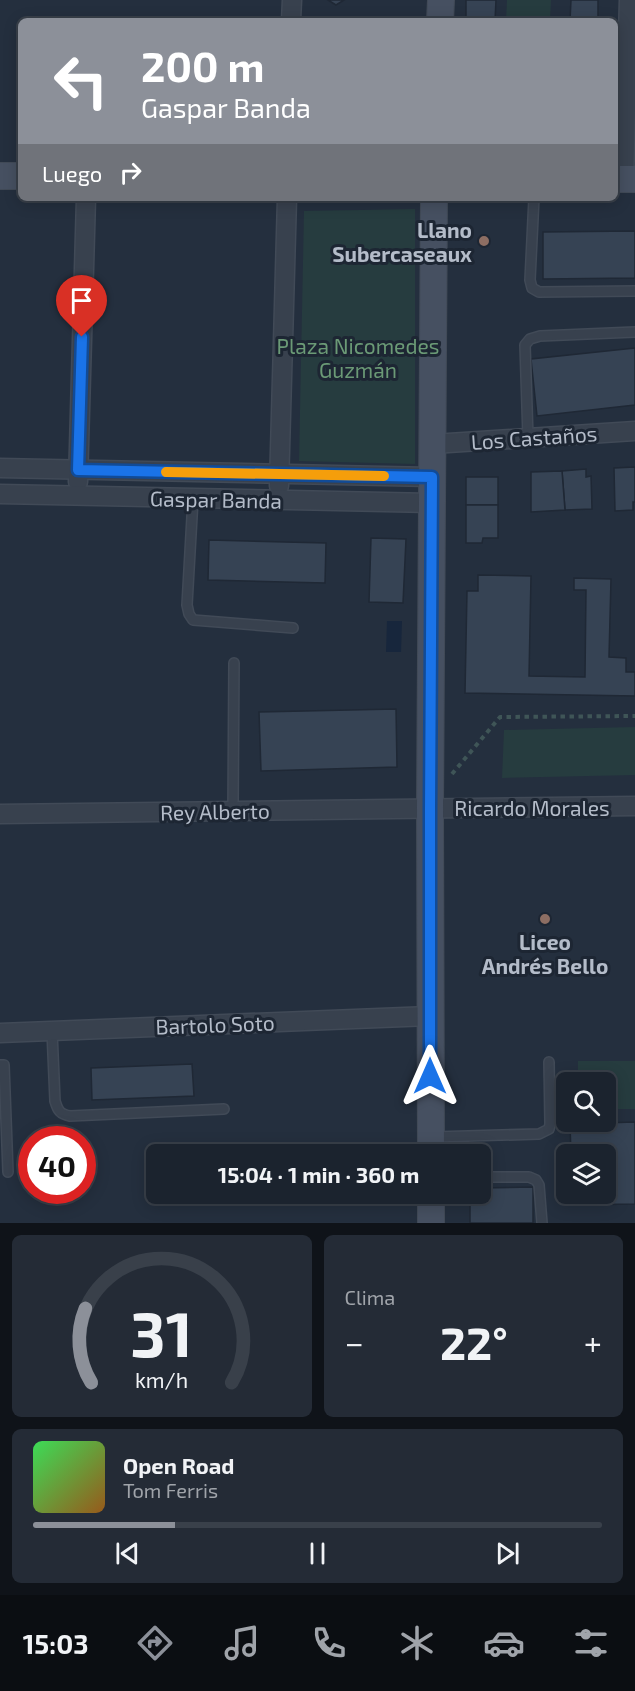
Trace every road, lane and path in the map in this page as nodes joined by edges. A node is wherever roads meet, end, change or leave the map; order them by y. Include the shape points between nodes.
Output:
1 (292, 0) edge
2 (441, 0) edge
3 (629, 0) edge
4 (291, 18) edge
5 (440, 18) edge
6 (0, 176) edge
7 (18, 177) edge
8 (625, 179) edge
9 (86, 201) edge
10 (287, 201) edge
11 (434, 201) edge
12 (534, 201) edge
13 (635, 291) edge
14 (635, 332) edge
15 (635, 431) edge
16 (528, 438) junction
17 (433, 444) junction
18 (0, 468) edge
19 (78, 470) junction
20 (279, 474) junction
21 (432, 477) junction
22 (0, 494) edge
23 (77, 496) junction
24 (193, 499) junction
25 (279, 500) junction
26 (432, 503) junction
27 (293, 628) dead end
28 (234, 663) dead end
29 (635, 716) edge
30 (430, 797) junction
31 (635, 806) edge
32 (233, 811) junction
33 (0, 814) edge
34 (430, 1016) junction
35 (52, 1031) junction
36 (0, 1033) edge
37 (549, 1062) dead end
38 (0, 1065) edge
39 (224, 1109) dead end
40 (431, 1144) edge
41 (449, 1144) edge
42 (8, 1172) dead end
43 (491, 1177) edge
44 (431, 1204) edge
45 (431, 1223) edge
46 (542, 1223) edge

1 - 4 street
2 - 5 street
3 - 8 street
6 - 7 street
9 - 19 street
10 - 20 street
11 - 17 street
12 - 13 lane via 532,288 539,292
14 - 16 lane via 530,339 525,345
15 - 16 street, Los Castaños
16 - 17 street, Los Castaños
17 - 21 street
18 - 19 street, Gaspar Banda
19 - 20 street, Gaspar Banda
19 - 23 street
20 - 21 street, Gaspar Banda
20 - 25 street
21 - 26 street
22 - 23 street, Gaspar Banda
23 - 24 street, Gaspar Banda
24 - 25 street, Gaspar Banda
24 - 27 lane via 188,605 193,620
25 - 26 street, Gaspar Banda
26 - 30 street
28 - 32 lane
29 - 30 path via 500,717
30 - 31 street, Ricardo Morales
30 - 32 street, Rey Alberto
30 - 34 street
32 - 33 street, Rey Alberto
34 - 35 street, Bartolo Soto
34 - 40 street
35 - 36 street, Bartolo Soto
35 - 39 lane via 55,1101 62,1115
37 - 41 lane via 549,1129 539,1134
38 - 42 lane via 4,1065
43 - 46 lane via 536,1180
44 - 45 street

